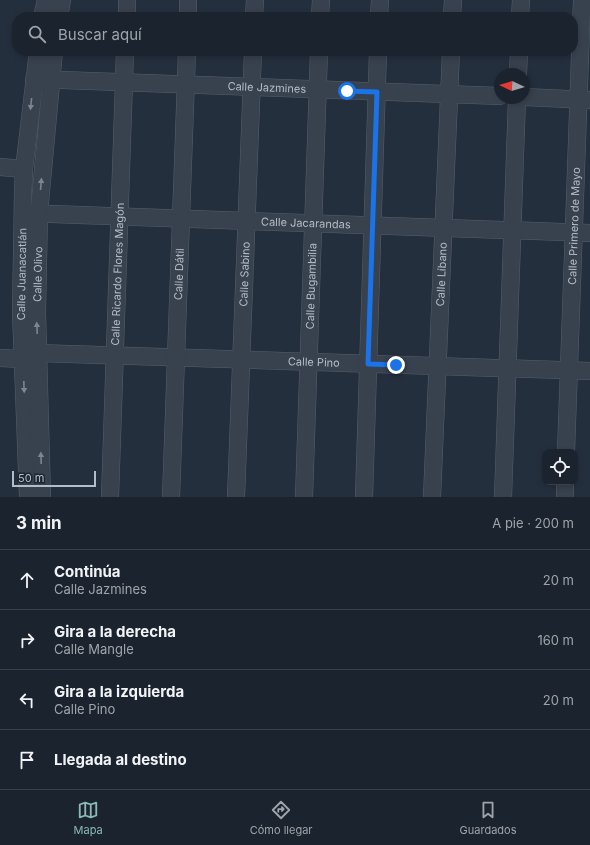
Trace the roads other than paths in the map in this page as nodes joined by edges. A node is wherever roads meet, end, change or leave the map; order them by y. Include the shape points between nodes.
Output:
1 (46, 0) edge
2 (62, 0) edge
3 (127, 0) edge
4 (188, 0) edge
5 (255, 0) edge
6 (321, 0) edge
7 (380, 0) edge
8 (453, 0) edge
9 (521, 0) edge
10 (582, 0) edge
11 (43, 12) edge
12 (59, 12) edge
13 (126, 12) edge
14 (188, 12) edge
15 (254, 12) edge
16 (320, 12) edge
17 (379, 12) edge
18 (452, 12) edge
19 (520, 12) edge
20 (37, 56) edge
21 (53, 56) edge
22 (125, 56) edge
23 (186, 56) edge
24 (253, 56) edge
25 (319, 56) edge
26 (378, 56) edge
27 (450, 56) edge
28 (519, 56) edge
29 (518, 68) edge
30 (34, 79) junction
31 (51, 80) junction
32 (124, 83) junction
33 (185, 85) junction
34 (252, 87) junction
35 (318, 90) junction
36 (377, 92) junction
37 (449, 94) junction
38 (494, 96) edge
39 (530, 97) edge
40 (584, 100) edge
41 (517, 104) edge
42 (0, 167) edge
43 (24, 169) junction
44 (31, 213) junction
45 (120, 216) junction
46 (181, 218) junction
47 (247, 220) junction
48 (313, 222) junction
49 (372, 225) junction
50 (443, 227) junction
51 (512, 230) junction
52 (582, 232) edge
53 (38, 353) junction
54 (115, 355) junction
55 (176, 357) junction
56 (0, 358) edge
57 (22, 359) junction
58 (241, 360) junction
59 (308, 362) junction
60 (368, 364) junction
61 (438, 366) junction
62 (507, 368) junction
63 (569, 370) junction
64 (590, 371) edge
65 (566, 449) edge
66 (565, 485) edge
67 (28, 497) edge
68 (42, 497) edge
69 (110, 497) edge
70 (171, 497) edge
71 (236, 497) edge
72 (304, 497) edge
73 (364, 497) edge
74 (432, 497) edge
75 (503, 497) edge
76 (564, 497) edge

1 - 11 street
2 - 12 street
3 - 13 street
4 - 14 street
5 - 15 street
6 - 16 street
7 - 17 street
8 - 18 street
9 - 19 street
10 - 40 street, Calle Primero de Mayo
20 - 30 street, Calle Juanacatlán
21 - 31 street, Calle Olivo
22 - 32 street, Calle Ricardo Flores Magón
23 - 33 street, Calle Dátil
24 - 34 street, Calle Sabino
25 - 35 street, Calle Bugambilia
26 - 36 street
27 - 37 street, Calle Líbano
28 - 29 street
30 - 31 street, Calle Jazmines
30 -> 43 street, Calle Juanacatlán
31 - 32 street, Calle Jazmines
44 -> 31 street, Calle Olivo
32 - 33 street, Calle Jazmines
32 - 45 street, Calle Ricardo Flores Magón
33 - 34 street, Calle Jazmines
33 - 46 street, Calle Dátil
34 - 35 street, Calle Jazmines
34 - 47 street, Calle Sabino
35 - 36 street, Calle Jazmines
35 - 48 street, Calle Bugambilia
36 - 37 street, Calle Jazmines
36 - 49 street
37 - 38 street, Calle Jazmines
37 - 50 street, Calle Líbano
39 - 40 street
40 - 52 street, Calle Primero de Mayo
41 - 51 street
42 - 43 street
43 - 44 street, Calle Juanacatlán
44 - 45 street, Calle Jacarandas
53 -> 44 street, Calle Olivo
44 - 57 street, Calle Juanacatlán via 21,312
45 - 46 street, Calle Jacarandas
45 - 54 street, Calle Ricardo Flores Magón
46 - 47 street, Calle Jacarandas
46 - 55 street, Calle Dátil
47 - 48 street, Calle Jacarandas
47 - 58 street, Calle Sabino
48 - 49 street, Calle Jacarandas
48 - 59 street, Calle Bugambilia
49 - 50 street, Calle Jacarandas
49 - 60 street
50 - 51 street, Calle Jacarandas
50 - 61 street, Calle Líbano
51 - 52 street, Calle Jacarandas
51 - 62 street
52 - 63 street, Calle Primero de Mayo
53 - 54 street, Calle Pino
68 -> 53 street, Calle Olivo
54 - 55 street, Calle Pino
54 - 69 street, Calle Ricardo Flores Magón
55 - 58 street, Calle Pino
55 - 70 street, Calle Dátil
56 - 57 street
57 -> 67 street, Calle Juanacatlán
58 - 59 street, Calle Pino
58 - 71 street, Calle Sabino
59 - 60 street, Calle Pino
59 - 72 street, Calle Bugambilia
60 - 61 street, Calle Pino
60 - 73 street
61 - 62 street, Calle Pino
61 - 74 street, Calle Líbano
62 - 63 street, Calle Pino
62 - 75 street
63 - 64 street, Calle Pino
63 - 65 street, Calle Primero de Mayo
66 - 76 street

